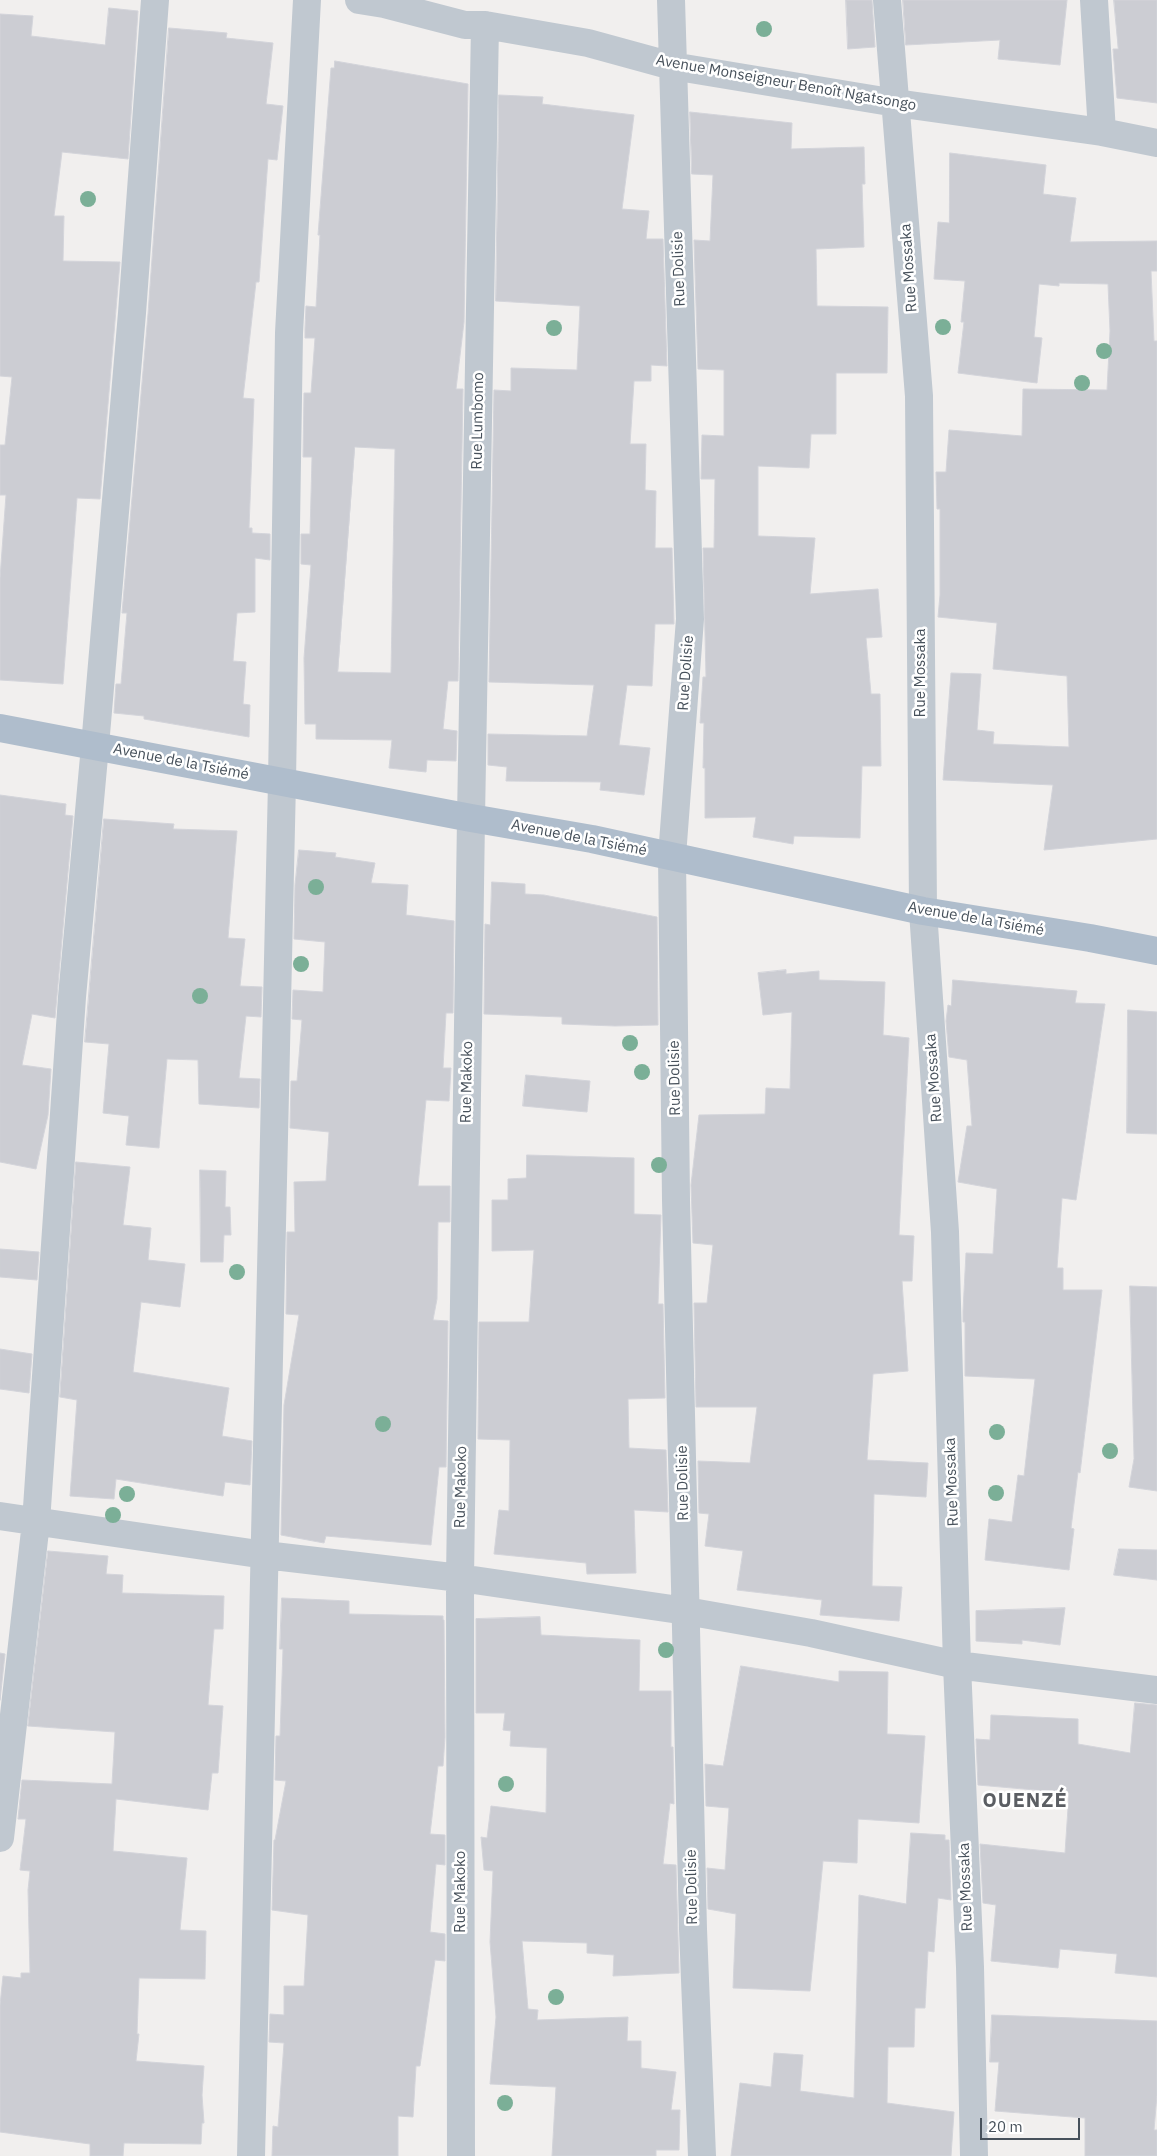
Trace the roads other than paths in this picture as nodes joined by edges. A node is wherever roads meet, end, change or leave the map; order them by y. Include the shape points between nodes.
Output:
1 (155, 0) edge
2 (307, 0) edge
3 (359, 0) edge
4 (671, 0) edge
5 (887, 0) edge
6 (1094, 0) edge
7 (471, 17) edge
8 (672, 66) junction
9 (896, 103) junction
10 (1102, 132) junction
11 (1157, 143) edge
12 (0, 728) edge
13 (95, 746) junction
14 (282, 782) junction
15 (471, 818) junction
16 (672, 856) junction
17 (923, 911) junction
18 (1157, 951) edge
19 (0, 1516) edge
20 (36, 1522) junction
21 (264, 1555) junction
22 (460, 1578) junction
23 (686, 1611) junction
24 (957, 1665) junction
25 (1157, 1690) edge
26 (0, 1838) edge
27 (251, 2156) edge
28 (461, 2156) edge
29 (702, 2156) edge
30 (974, 2156) edge

1 - 13 street
2 - 14 street via 289,333
3 - 7 street, Avenue Monseigneur Benoît Ngatsongo
4 - 8 street, Rue Dolisie
5 - 9 street, Rue Mossaka
6 - 10 street
7 - 8 street, Avenue Monseigneur Benoît Ngatsongo
7 - 15 street, Rue Lumbomo
8 - 9 street, Avenue Monseigneur Benoît Ngatsongo
8 - 16 street, Rue Dolisie via 690,619
9 - 10 street, Avenue Monseigneur Benoît Ngatsongo
9 - 17 street, Rue Mossaka via 919,396
10 - 11 street, Avenue Monseigneur Benoît Ngatsongo
12 - 13 main road, Avenue de la Tsiémé
13 - 14 main road, Avenue de la Tsiémé
13 - 20 street via 72,996
14 - 15 main road, Avenue de la Tsiémé
14 - 21 street
15 - 16 main road, Avenue de la Tsiémé
15 - 22 street, Rue Makoko
16 - 17 main road, Avenue de la Tsiémé
16 - 23 street, Rue Dolisie
17 - 18 main road, Avenue de la Tsiémé
17 - 24 street, Rue Mossaka via 945,1232
19 - 20 street
20 - 21 street
20 - 26 street
21 - 22 street
21 - 27 street
22 - 23 street
22 - 28 street, Rue Makoko
23 - 24 street via 810,1633
23 - 29 street, Rue Dolisie
24 - 25 street
24 - 30 street, Rue Mossaka via 970,1967

